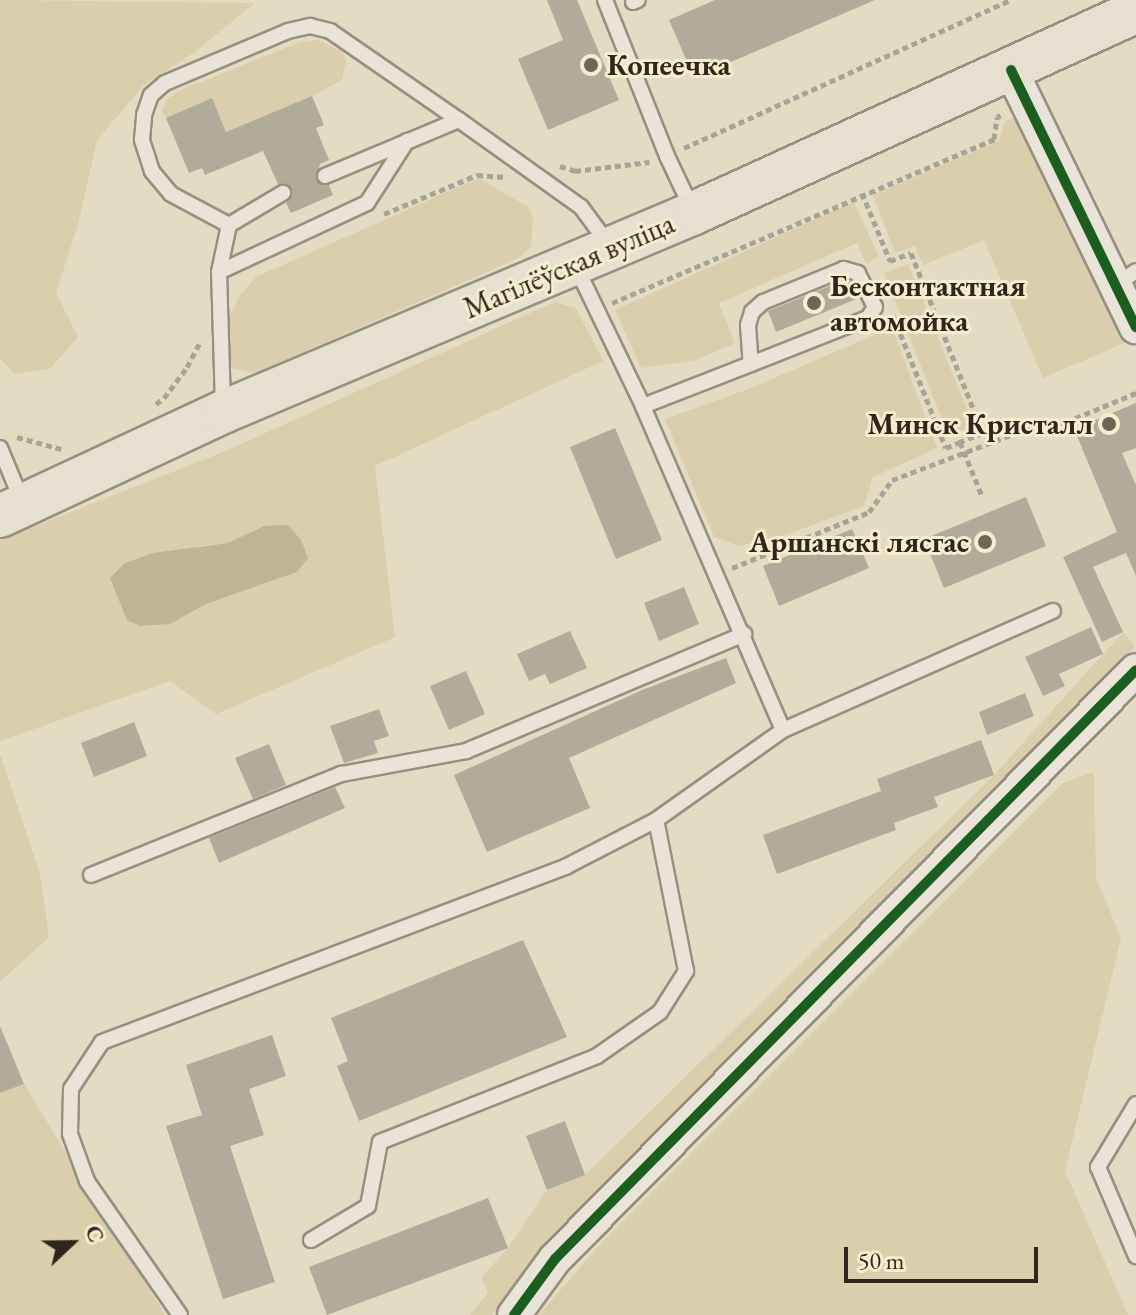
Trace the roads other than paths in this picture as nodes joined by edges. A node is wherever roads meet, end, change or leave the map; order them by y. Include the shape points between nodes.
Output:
1 (605, 0) edge
2 (1136, 12) edge
3 (1019, 86) junction
4 (459, 120) junction
5 (407, 141) junction
6 (325, 176) dead end
7 (283, 193) dead end
8 (694, 213) junction
9 (229, 225) junction
10 (593, 257) junction
11 (219, 272) junction
12 (1126, 278) edge
13 (1136, 327) edge
14 (751, 364) junction
15 (643, 406) junction
16 (223, 412) junction
17 (0, 448) edge
18 (12, 511) edge
19 (1053, 611) dead end
20 (744, 634) junction
21 (1136, 670) edge
22 (783, 730) junction
23 (656, 820) junction
24 (91, 875) dead end
25 (1136, 1104) edge
26 (311, 1240) dead end
27 (1136, 1256) edge
28 (180, 1315) edge
29 (514, 1315) edge

1 - 8 lane
2 - 3 main road, Магілёўская вуліца
3 - 8 main road, Магілёўская вуліца
3 - 12 street
4 - 5 lane
4 - 9 lane via 353,45 310,26 165,83 151,95 144,115 142,140 152,171 171,194
4 - 10 lane via 581,207
5 - 6 lane
5 - 11 lane via 367,203
7 - 9 lane
8 - 10 main road, Магілёўская вуліца
9 - 11 lane
10 - 15 lane via 596,310
10 - 16 main road, Магілёўская вуліца
11 - 16 lane
12 - 13 street
14 - 14 lane via 868,318 875,307 858,273 844,269 763,302 748,325
14 - 15 lane
15 - 20 lane
16 - 18 main road, Магілёўская вуліца
17 - 18 lane
19 - 22 lane
20 - 22 lane
20 - 24 lane via 466,751 341,774
21 - 29 street via 555,1259
22 - 23 lane
23 - 26 lane via 686,971 660,1012 597,1056 380,1142 368,1206
23 - 28 lane via 567,866 102,1042 71,1089 70,1134 87,1181
25 - 27 lane via 1098,1167

